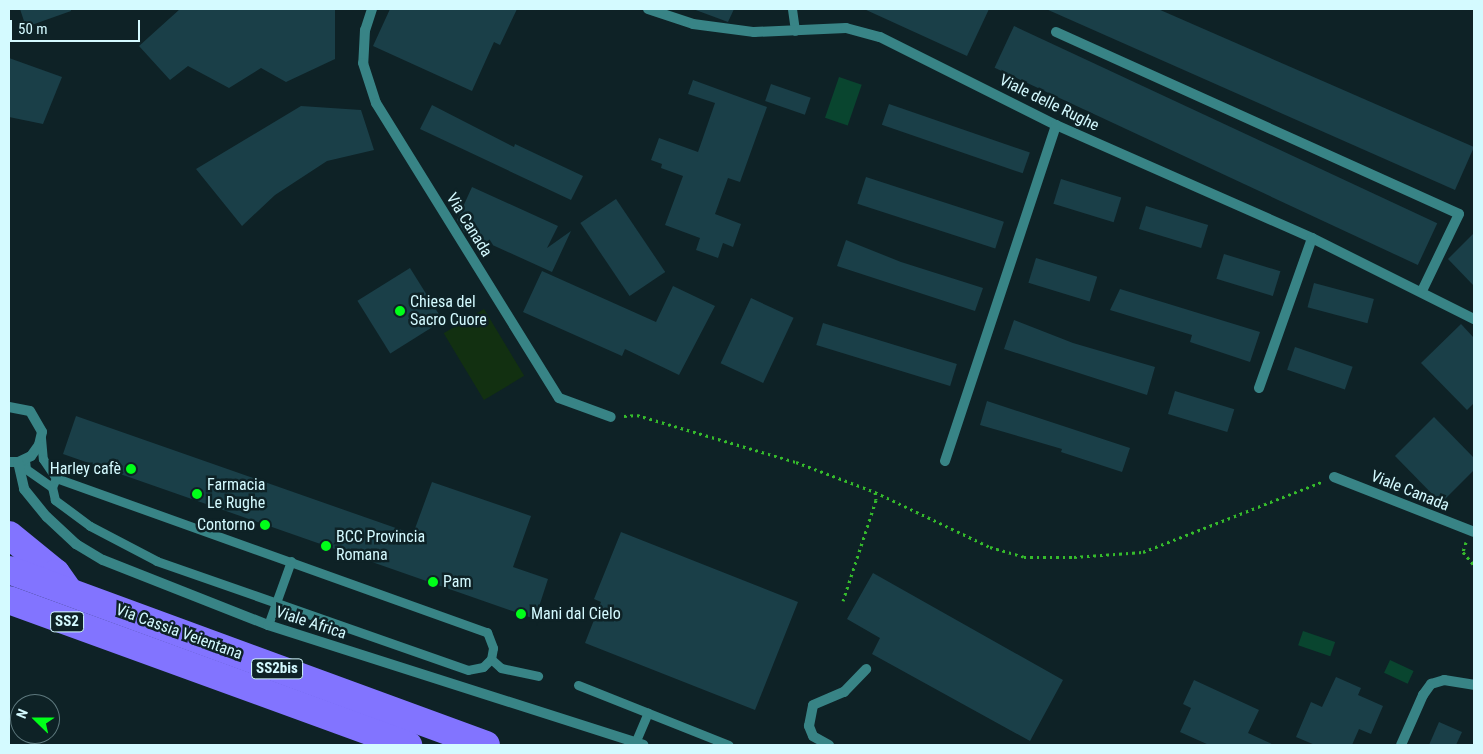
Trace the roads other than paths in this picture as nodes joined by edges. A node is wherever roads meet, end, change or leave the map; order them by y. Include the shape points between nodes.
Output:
1 (372, 9) edge
2 (648, 9) edge
3 (792, 9) edge
4 (795, 31) junction
5 (1056, 32) dead end
6 (1056, 124) junction
7 (1312, 238) junction
8 (1422, 291) junction
9 (1474, 319) edge
10 (1259, 388) dead end
11 (9, 407) edge
12 (611, 417) road end
13 (41, 438) junction
14 (17, 461) edge
15 (945, 461) dead end
16 (1334, 477) road end
17 (56, 478) junction
18 (52, 487) junction
19 (1472, 532) edge
20 (9, 535) edge
21 (291, 562) junction
22 (9, 570) edge
23 (69, 592) junction
24 (9, 600) edge
25 (276, 602) junction
26 (268, 625) junction
27 (126, 643) joint
28 (491, 659) junction
29 (866, 669) dead end
30 (538, 676) dead end
31 (578, 685) dead end
32 (1474, 685) edge
33 (648, 713) junction
34 (380, 739) edge
35 (639, 744) edge
36 (408, 745) edge
37 (486, 745) edge
38 (729, 745) edge
39 (829, 745) edge
40 (1401, 745) edge

1 - 12 street, Via Canada via 365,30 363,63 376,103 559,398
2 - 4 street, Viale delle Rughe via 693,24 754,32
3 - 4 lane
4 - 6 street, Viale delle Rughe via 863,31
5 - 8 street via 1459,214
6 - 7 street, Viale delle Rughe
6 - 15 street
7 - 8 street, Viale delle Rughe
7 - 10 street
8 - 9 street, Viale delle Rughe
11 - 13 street via 30,412 40,426
13 - 14 street via 36,451
13 - 17 lane via 43,459
14 - 18 lane
14 - 26 street, Viale Africa via 24,490 76,544 103,560
16 - 19 street, Viale Canada
17 - 18 lane
17 - 21 lane
18 - 25 lane via 56,500 90,526 156,561
20 - 23 highway via 56,573
21 - 25 lane
21 - 28 lane via 487,632 493,648
22 - 23 highway, SS2
23 - 37 highway, Via Cassia Veientana / SS2bis
24 - 27 highway, SS2
25 - 26 lane
25 - 28 lane via 468,670 483,667
26 - 35 street, Viale Africa
27 - 34 highway, Via Cassia Veientana / SS2bis
28 - 30 lane via 501,668
29 - 39 street via 844,692 813,704 809,726 813,736
31 - 33 lane
32 - 40 street via 1444,680 1431,684
33 - 35 lane
33 - 38 lane
34 - 36 highway, Via Cassia Veientana / SS2bis

